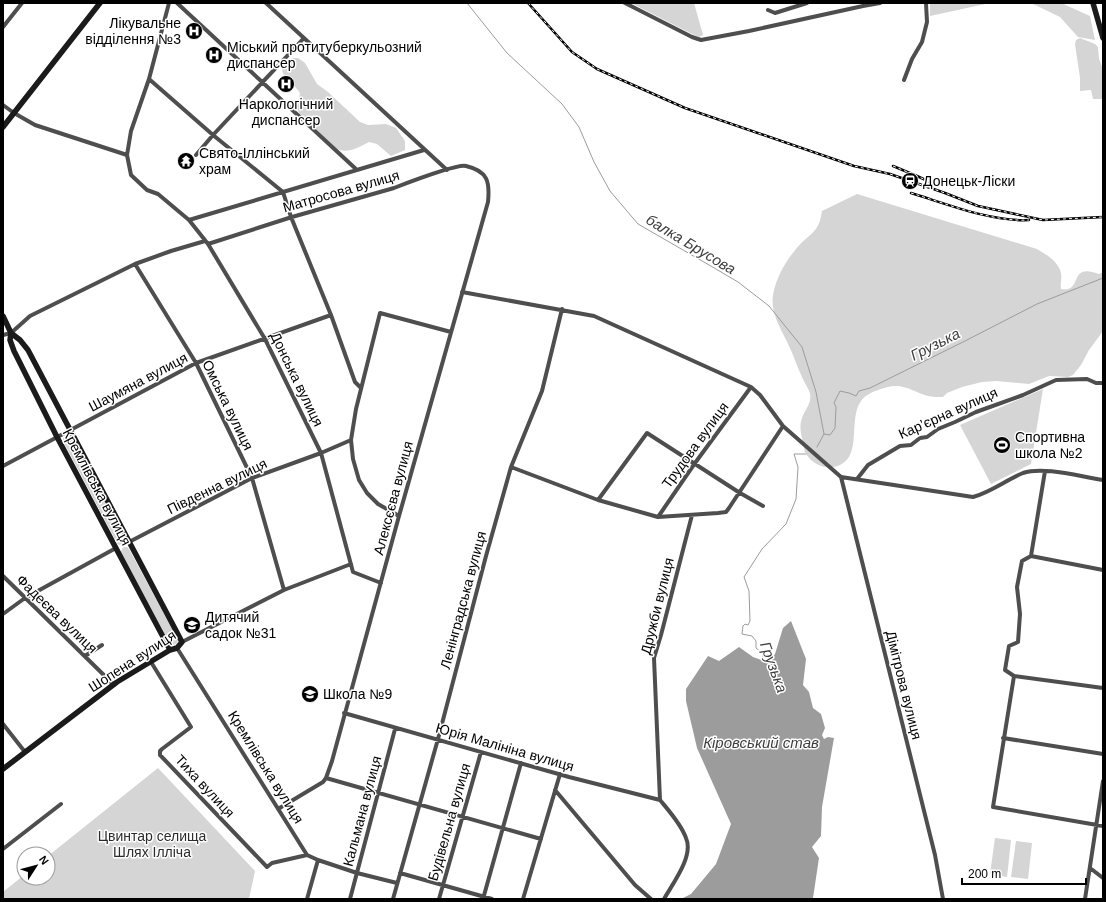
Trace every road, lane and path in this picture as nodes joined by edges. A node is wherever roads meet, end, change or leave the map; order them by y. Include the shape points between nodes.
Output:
1 (22, 3) edge
2 (100, 3) edge
3 (169, 3) edge
4 (177, 3) edge
5 (266, 3) edge
6 (625, 3) edge
7 (807, 3) edge
8 (880, 3) edge
9 (926, 3) edge
10 (1093, 3) edge
11 (768, 10) dead end
12 (3, 27) edge
13 (304, 38) junction
14 (1103, 38) edge
15 (149, 79) junction
16 (904, 80) dead end
17 (261, 82) junction
18 (3, 105) edge
19 (14, 114) junction
20 (3, 127) edge
21 (213, 135) junction
22 (424, 150) junction
23 (126, 155) junction
24 (196, 155) dead end
25 (357, 170) junction
26 (446, 170) junction
27 (480, 170) joint
28 (283, 192) junction
29 (291, 217) junction
30 (189, 220) junction
31 (206, 242) junction
32 (135, 264) junction
33 (462, 292) junction
34 (562, 310) junction
35 (331, 315) junction
36 (3, 316) edge
37 (451, 332) junction
38 (11, 333) junction
39 (3, 335) edge
40 (266, 339) junction
41 (196, 364) junction
42 (1103, 383) edge
43 (751, 387) junction
44 (361, 388) junction
45 (784, 426) junction
46 (70, 430) junction
47 (57, 437) junction
48 (350, 440) junction
49 (321, 453) junction
50 (695, 463) junction
51 (3, 466) edge
52 (511, 467) junction
53 (1045, 471) junction
54 (841, 477) junction
55 (252, 478) junction
56 (857, 479) junction
57 (1103, 480) edge
58 (740, 493) junction
59 (598, 500) junction
60 (763, 506) dead end
61 (692, 515) junction
62 (399, 516) junction
63 (658, 517) junction
64 (129, 542) junction
65 (116, 548) junction
66 (1030, 556) junction
67 (351, 564) junction
68 (1103, 570) edge
69 (3, 576) edge
70 (381, 583) junction
71 (284, 590) junction
72 (25, 598) junction
73 (3, 614) edge
74 (182, 642) junction
75 (102, 646) dead end
76 (177, 648) junction
77 (170, 650) junction
78 (85, 656) junction
79 (151, 662) junction
80 (1014, 676) junction
81 (114, 685) junction
82 (1103, 688) edge
83 (344, 713) junction
84 (3, 724) edge
85 (395, 728) junction
86 (1003, 738) junction
87 (438, 739) junction
88 (25, 752) junction
89 (481, 752) junction
90 (1103, 754) edge
91 (521, 763) junction
92 (3, 770) edge
93 (560, 774) junction
94 (326, 778) junction
95 (1103, 781) edge
96 (555, 790) junction
97 (378, 793) junction
98 (660, 800) junction
99 (61, 804) dead end
100 (419, 805) junction
101 (278, 809) junction
102 (462, 817) junction
103 (1096, 825) junction
104 (1103, 826) edge
105 (502, 829) junction
106 (541, 839) junction
107 (3, 849) edge
108 (309, 856) junction
109 (318, 860) junction
110 (1090, 868) junction
111 (357, 873) junction
112 (400, 873) junction
113 (1103, 878) edge
114 (397, 883) junction
115 (443, 885) junction
116 (483, 898) edge
117 (307, 899) edge
118 (350, 899) edge
119 (393, 899) edge
120 (439, 899) edge
121 (492, 899) edge
122 (523, 899) edge
123 (651, 899) edge
124 (664, 899) edge
125 (943, 899) edge
126 (1085, 899) edge

1 - 12 street
2 - 19 street
3 - 15 street
4 - 17 street
5 - 13 street
6 - 8 street via 701,40
7 - 11 street via 775,12
9 - 16 street via 927,22 922,42
10 - 14 street
13 - 17 street
13 - 22 street
15 - 21 street
15 - 23 street via 131,131
17 - 21 street
17 - 25 street
18 - 19 street
19 - 20 street
19 - 23 street via 35,125
21 - 24 street
21 - 28 street
22 - 25 street, Матросова вулиця
22 - 26 street
23 - 30 street, Донська вулиця via 131,175 146,190 158,194
25 - 28 street, Матросова вулиця
26 - 27 street, Матросова вулиця via 465,166
26 - 29 street, Матросова вулиця
27 - 33 street, Алексєєва вулиця via 488,179 488,202
28 - 29 street
28 - 30 street, Матросова вулиця
29 - 31 street, Матросова вулиця
29 - 35 street
30 - 31 street, Донська вулиця
31 - 32 street, Матросова вулиця
31 - 40 street, Донська вулиця
32 - 38 street, Матросова вулиця via 30,316
32 - 41 street, Омська вулиця
33 - 34 street
33 - 37 street, Алексєєва вулиця
34 - 43 street via 594,316
34 - 52 street, Ленінградська вулиця via 542,391
35 - 40 street, Шаумяна вулиця
35 - 44 street via 355,382
36 - 38 street, Кремлівська вулиця
37 - 44 street via 380,313
37 - 62 street, Алексєєва вулиця
38 - 39 street, Матросова вулиця
38 - 46 street, Кремлівська вулиця via 28,350
38 - 47 street, Кремлівська вулиця via 11,346
40 - 41 street, Шаумяна вулиця
40 - 49 street, Донська вулиця
41 - 46 street, Шаумяна вулиця
41 - 55 street, Омська вулиця
42 - 56 street, Кар’єрна вулиця via 1087,379 1056,380 938,429 911,445 900,446 868,465
43 - 45 street
43 - 50 street, Трудова вулиця
44 - 48 street
45 - 54 street
45 - 58 street
46 - 47 street, Шаумяна вулиця
46 - 64 street, Кремлівська вулиця
47 - 51 street
47 - 65 street, Кремлівська вулиця
48 - 49 street, Південна вулиця
48 - 62 street via 358,480 378,504
49 - 55 street, Південна вулиця
49 - 67 street, Донська вулиця
50 - 58 street
50 - 59 street via 647,433
50 - 63 street, Трудова вулиця
52 - 59 street
52 - 87 street, Ленінградська вулиця
53 - 56 street via 1030,471 973,497
53 - 57 street
53 - 66 street
54 - 56 street
54 - 125 street, Дімітрова вулиця via 935,855
55 - 64 street, Південна вулиця
55 - 71 street, Омська вулиця
58 - 60 street
58 - 61 street via 726,512
59 - 63 street
61 - 63 street
61 - 98 street, Дружби вулиця via 654,658
62 - 70 street, Алексєєва вулиця
64 - 74 street, Кремлівська вулиця
65 - 72 street
65 - 77 street, Кремлівська вулиця
66 - 68 street
66 - 80 street via 1022,561 1017,587 1020,614 1018,642 1009,646 1005,670
67 - 70 street via 353,572
67 - 71 street, Шопена вулиця
69 - 72 street, Фадеєва вулиця
70 - 83 street, Алексєєва вулиця
71 - 74 street, Шопена вулиця
72 - 73 street
72 - 78 street, Фадеєва вулиця
74 - 76 street, Шопена вулиця
75 - 78 street
76 - 77 street, Шопена вулиця
76 - 101 street, Кремлівська вулиця
77 - 79 street, Шопена вулиця
78 - 81 street, Фадеєва вулиця
79 - 81 street, Шопена вулиця
79 - 108 street, Тиха вулиця via 191,727 162,749 160,754 267,867 272,863
80 - 82 street
80 - 86 street
81 - 88 street, Шопена вулиця
83 - 85 street, Юрія Малініна вулиця
83 - 94 street, Алексєєва вулиця
84 - 88 street
85 - 87 street, Юрія Малініна вулиця
85 - 97 street, Кальмана вулиця
86 - 90 street
86 - 103 street via 993,807
87 - 89 street, Юрія Малініна вулиця
87 - 100 street, Ленінградська вулиця
88 - 92 street, Шопена вулиця
89 - 91 street, Юрія Малініна вулиця
89 - 102 street, Будівельна вулиця
91 - 93 street, Юрія Малініна вулиця
91 - 105 street
93 - 96 street
93 - 98 street, Юрія Малініна вулиця
94 - 97 street
94 - 101 street via 318,786
95 - 103 street
96 - 106 street
96 - 123 street via 635,885
97 - 100 street
97 - 111 street, Кальмана вулиця
98 - 124 street via 687,838 688,849 686,859
99 - 107 street
100 - 102 street
100 - 112 street, Ленінградська вулиця
101 - 108 street, Кремлівська вулиця
102 - 105 street
102 - 115 street, Будівельна вулиця
103 - 104 street
103 - 110 street
105 - 106 street
105 - 116 street
106 - 122 street
108 - 109 street
109 - 111 street
109 - 117 street
110 - 113 street
110 - 126 street
111 - 114 street
111 - 118 street, Кальмана вулиця
112 - 114 street, Ленінградська вулиця
112 - 115 street
114 - 119 street, Ленінградська вулиця
115 - 116 street
115 - 120 street, Будівельна вулиця
116 - 121 street

